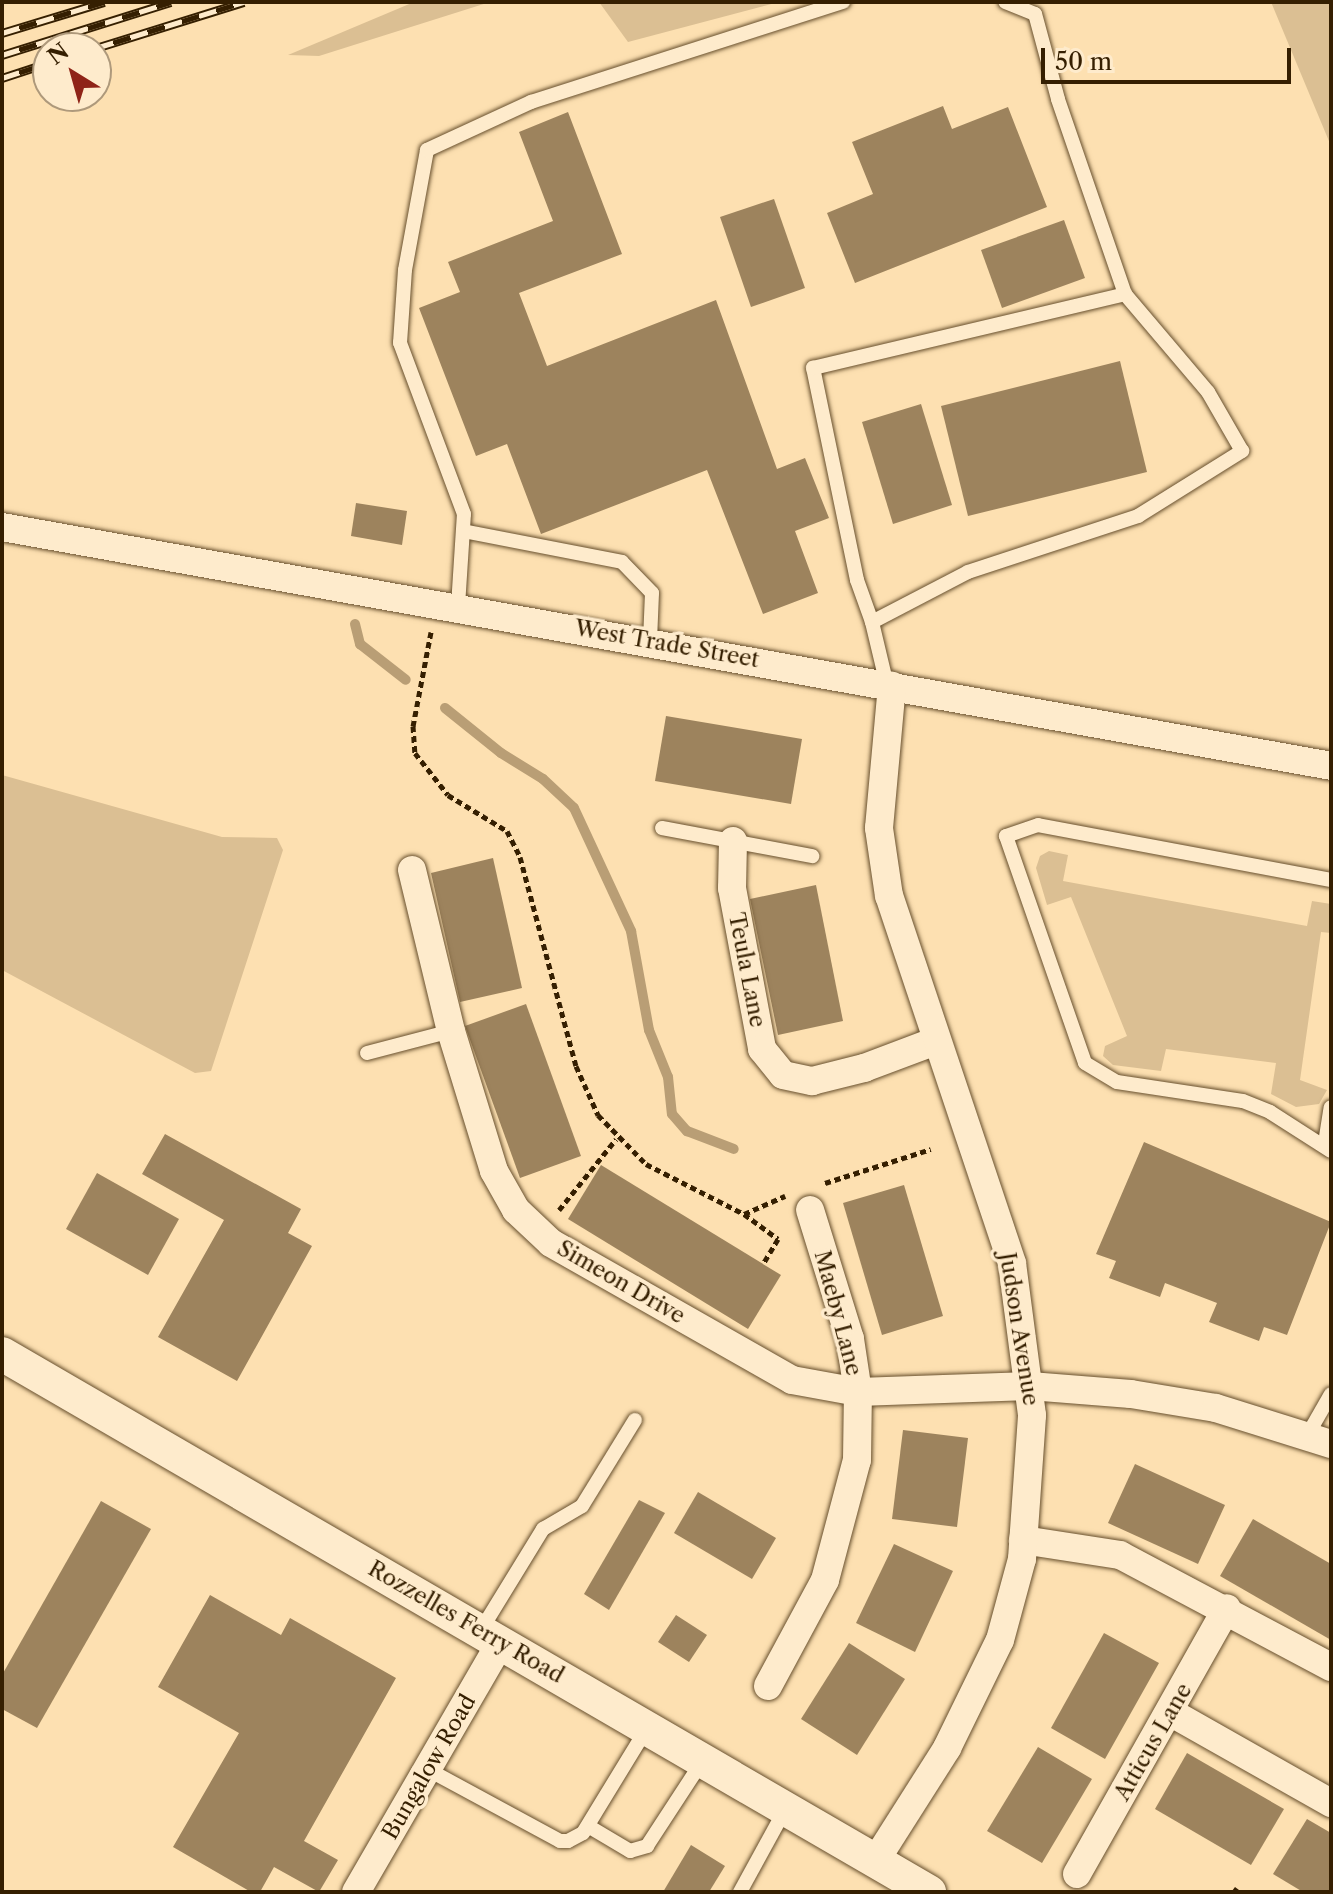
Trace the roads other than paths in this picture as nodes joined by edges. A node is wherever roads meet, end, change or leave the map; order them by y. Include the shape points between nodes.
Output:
1 (843, 2) edge
2 (1005, 2) edge
3 (1125, 294) junction
4 (2, 527) edge
5 (463, 531) junction
6 (447, 604) junction
7 (872, 622) junction
8 (650, 641) junction
9 (889, 686) junction
10 (1331, 766) edge
11 (662, 828) dead end
12 (733, 841) junction
13 (812, 856) dead end
14 (412, 870) dead end
15 (1331, 880) edge
16 (451, 1031) junction
17 (936, 1041) junction
18 (367, 1053) dead end
19 (1331, 1107) edge
20 (1328, 1147) edge
21 (805, 1197) road end
22 (2, 1354) edge
23 (1030, 1386) junction
24 (858, 1392) junction
25 (1331, 1394) edge
26 (635, 1420) dead end
27 (1319, 1440) edge
28 (1023, 1540) junction
29 (1227, 1608) junction
30 (491, 1636) junction
31 (1331, 1667) edge
32 (768, 1686) dead end
33 (1170, 1712) junction
34 (648, 1728) junction
35 (703, 1760) junction
36 (427, 1769) junction
37 (1331, 1803) edge
38 (786, 1808) junction
39 (588, 1826) junction
40 (876, 1860) junction
41 (1077, 1874) dead end
42 (356, 1892) edge
43 (740, 1892) edge
44 (929, 1892) edge

1 - 5 lane via 531,102 427,150 405,270 400,343 464,514
2 - 3 lane via 1035,14 1058,99
3 - 7 lane via 813,368 857,580
3 - 7 lane via 1208,392 1242,451 1138,516 968,572
4 - 6 street, West Trade Street
5 - 6 lane
5 - 8 lane via 622,562 652,593
6 - 8 street, West Trade Street
7 - 9 lane
8 - 9 street, West Trade Street
9 - 10 street, West Trade Street
9 - 17 street, Judson Avenue via 879,828 889,896
11 - 12 lane
12 - 13 lane
12 - 17 street, Teula Lane via 732,888 762,1049 783,1075 812,1081
14 - 16 street, Simeon Drive
15 - 20 lane via 1038,825 1006,836 1085,1063 1117,1082 1243,1101
16 - 18 lane
16 - 24 street, Simeon Drive via 494,1171 516,1210 542,1234 792,1380
17 - 23 street, Judson Avenue via 1012,1263
19 - 20 lane
21 - 24 street, Maeby Lane via 850,1339
22 - 30 street, Rozzelles Ferry Road
23 - 24 street, Simeon Drive
23 - 27 street, Simeon Drive via 1216,1408
23 - 28 street, Judson Avenue via 1032,1462
24 - 32 street, Maeby Lane via 857,1460 845,1522 825,1580
25 - 27 lane
26 - 30 lane via 582,1506 543,1529
28 - 29 street via 1120,1555
28 - 40 street, Judson Avenue via 1000,1640 947,1748
29 - 31 street
29 - 33 street, Atticus Lane
30 - 34 street, Rozzelles Ferry Road
30 - 36 street, Bungalow Road
33 - 37 street
33 - 41 street, Atticus Lane
34 - 35 street, Rozzelles Ferry Road
34 - 39 lane
35 - 38 street, Rozzelles Ferry Road
35 - 39 lane via 647,1846 630,1851
36 - 39 lane via 560,1841
36 - 42 street, Bungalow Road
38 - 40 street, Rozzelles Ferry Road
38 - 43 lane
40 - 44 street, Rozzelles Ferry Road

